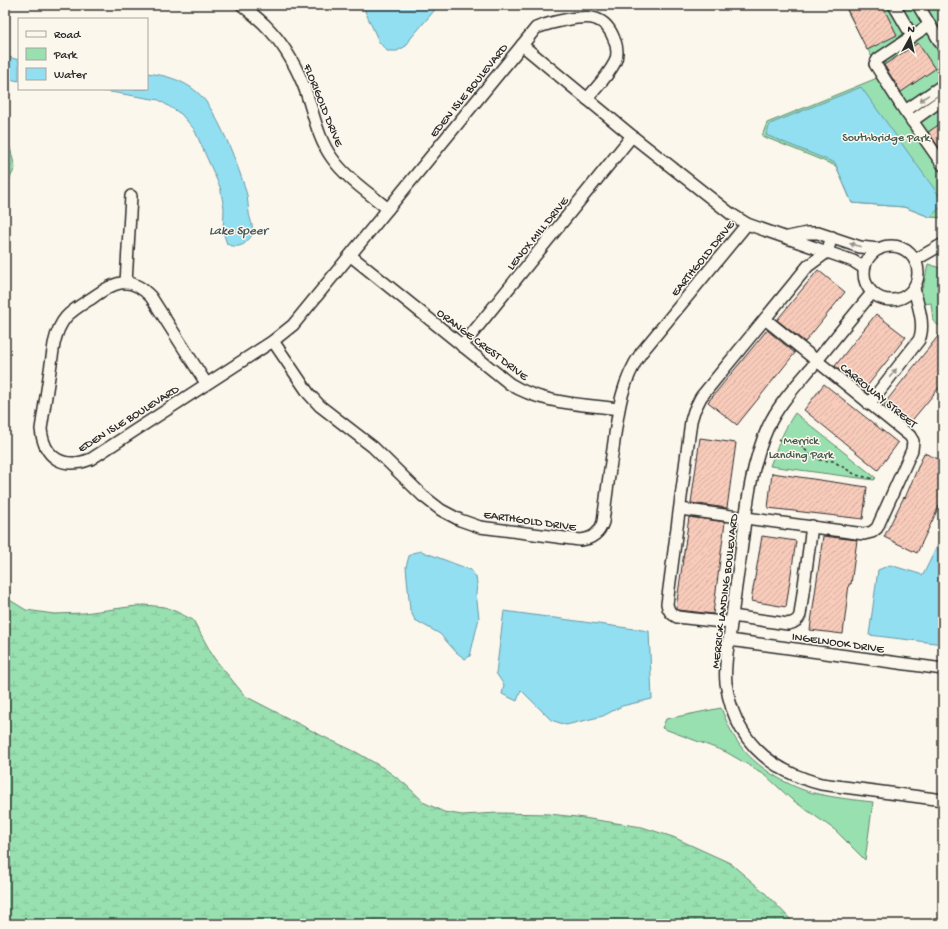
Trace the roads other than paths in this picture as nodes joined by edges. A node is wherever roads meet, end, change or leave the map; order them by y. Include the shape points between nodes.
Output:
1 (242, 5) edge
2 (894, 5) edge
3 (918, 5) edge
4 (936, 29) edge
5 (912, 36) junction
6 (522, 45) junction
7 (943, 47) edge
8 (943, 85) edge
9 (587, 99) junction
10 (943, 100) edge
11 (905, 111) junction
12 (912, 121) junction
13 (632, 136) junction
14 (943, 165) edge
15 (132, 196) dead end
16 (388, 209) junction
17 (747, 224) junction
18 (785, 237) junction
19 (832, 237) junction
20 (943, 244) edge
21 (878, 249) junction
22 (827, 252) junction
23 (350, 256) junction
24 (915, 260) junction
25 (864, 268) junction
26 (126, 282) junction
27 (914, 288) junction
28 (872, 293) junction
29 (765, 319) junction
30 (273, 342) junction
31 (462, 346) junction
32 (817, 361) junction
33 (206, 384) junction
34 (869, 404) junction
35 (618, 409) junction
36 (680, 509) junction
37 (746, 518) junction
38 (812, 526) junction
39 (731, 620) junction
40 (729, 640) junction
41 (943, 669) edge
42 (943, 800) edge

1 - 16 street, FLORIGOLD DRIVE via 283,45 304,84 322,140 331,157 342,170
2 - 5 street
3 - 4 street
4 - 5 street
4 - 7 street
5 - 11 street via 878,59 875,64
6 - 9 street, EDEN ISLE BOULEVARD
6 - 9 street via 536,28 550,23 587,18 596,19 604,24 612,34 617,54 608,73
6 - 16 street, EDEN ISLE BOULEVARD
8 -> 11 street
9 - 13 street, EDEN ISLE BOULEVARD
10 - 12 street
11 - 12 street
12 - 14 street
13 - 17 street, EDEN ISLE BOULEVARD
13 - 31 street, LENOX MILL DRIVE
15 - 26 street
16 - 23 street, EDEN ISLE BOULEVARD
17 - 18 street, EDEN ISLE BOULEVARD
17 - 35 street, EARTHGOLD DRIVE via 641,353 626,380
18 - 19 street, EDEN ISLE BOULEVARD via 818,233
18 - 22 street, EDEN ISLE BOULEVARD
21 -> 19 street, EDEN ISLE BOULEVARD via 860,247
19 - 22 street
20 - 24 street
21 - 24 street via 888,246 899,247
21 - 25 street via 869,257
22 - 25 street, EDEN ISLE BOULEVARD via 853,261
22 - 29 street via 808,266
23 - 30 street, EDEN ISLE BOULEVARD via 293,326
23 - 31 street, ORANGE CREST DRIVE
24 - 27 street via 918,274
25 - 28 street via 865,282
26 - 33 street via 144,289 151,297
26 - 33 street, EDEN ISLE BOULEVARD via 109,286 69,313 57,331 41,429 47,450 62,462 80,463 91,459
27 - 28 street via 899,299 880,298
34 -> 27 street via 922,333 923,326
28 - 32 street, MERRICK LANDING BOULEVARD
29 - 32 street, CARROWAY STREET
29 - 36 street via 696,405 691,421
30 - 33 street, EDEN ISLE BOULEVARD
30 - 35 street, EARTHGOLD DRIVE via 320,406 373,447 423,496 460,520 480,527 580,540 596,535 603,522
31 - 35 street, ORANGE CREST DRIVE via 521,391 548,400
32 - 34 street, CARROWAY STREET
32 - 37 street, MERRICK LANDING BOULEVARD via 781,404 768,426 757,456
34 - 38 street, CARROWAY STREET via 910,436 914,445 877,528 864,534
36 - 37 street, CARROWAY STREET
36 - 39 street via 668,609 677,617
37 - 38 street, CARROWAY STREET
37 - 39 street, MERRICK LANDING BOULEVARD
38 - 39 street via 798,619 788,624
39 - 40 street, MERRICK LANDING BOULEVARD
40 - 41 street, INGELNOOK DRIVE
40 - 42 street, MERRICK LANDING BOULEVARD via 726,682 732,707 745,734 768,760 805,780 821,784

